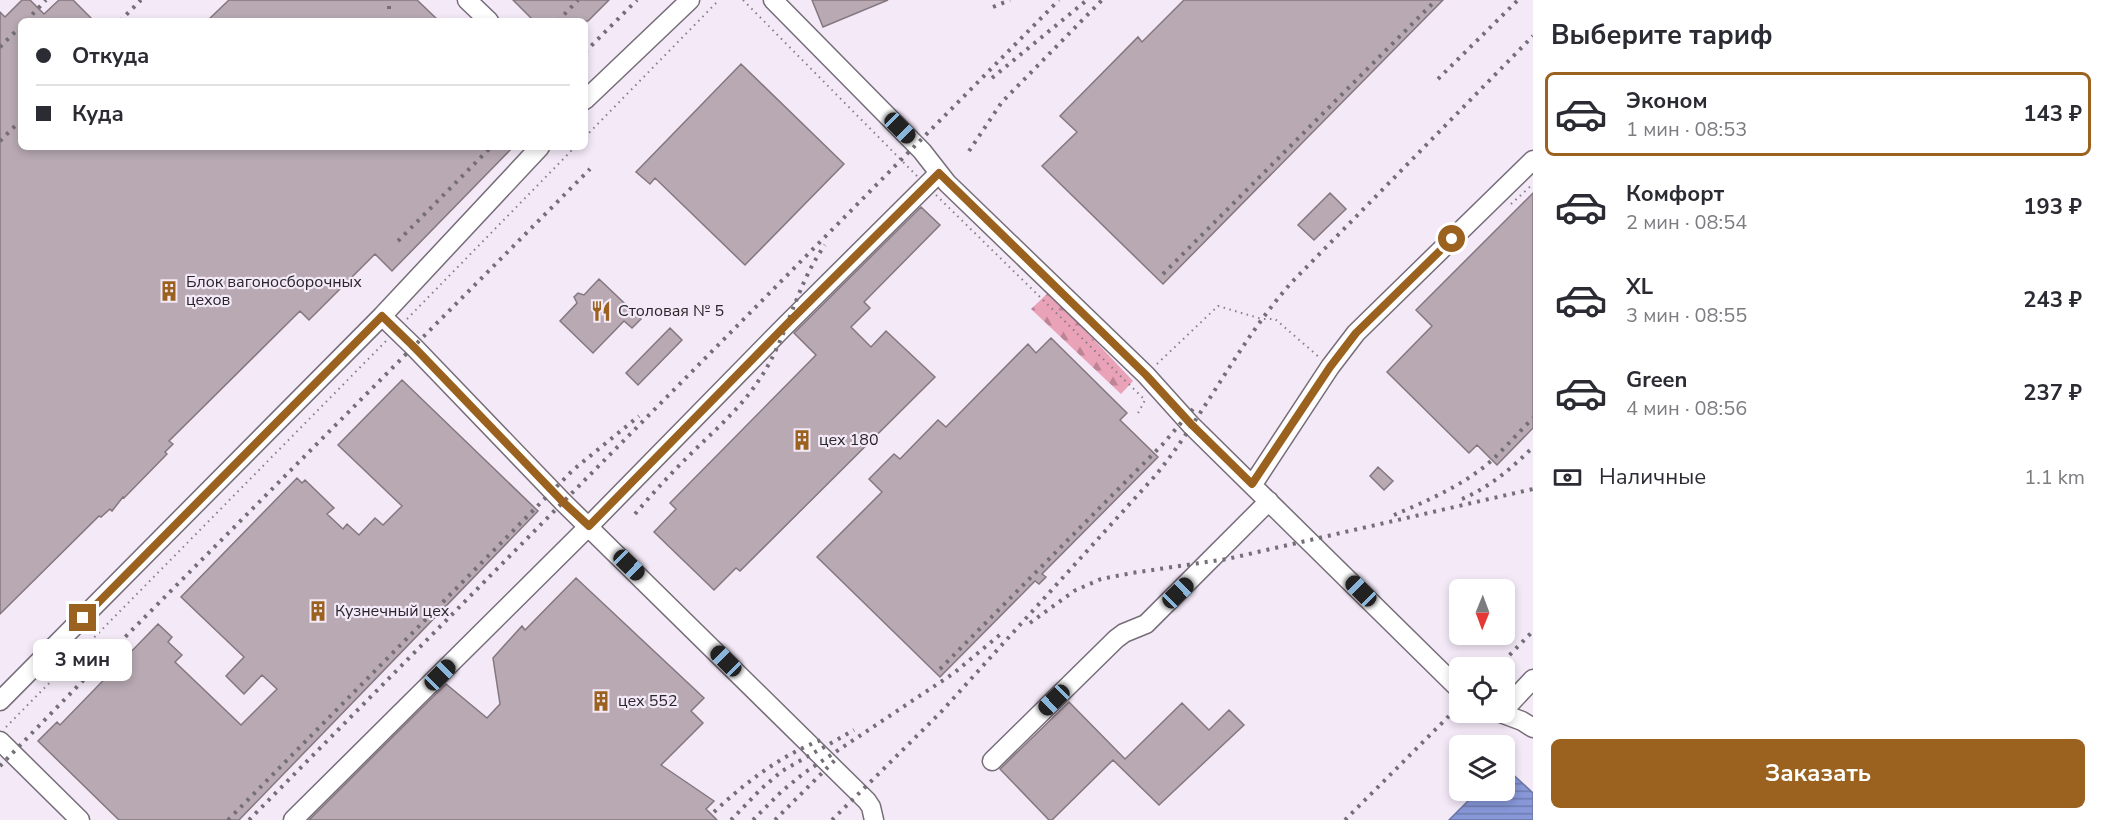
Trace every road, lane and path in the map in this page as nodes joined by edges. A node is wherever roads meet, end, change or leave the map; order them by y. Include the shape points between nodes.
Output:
1 (467, 0) edge
2 (690, 0) edge
3 (719, 0) edge
4 (773, 0) edge
5 (486, 18) edge
6 (588, 97) edge
7 (588, 134) edge
8 (537, 150) edge
9 (572, 150) edge
10 (1533, 160) edge
11 (939, 173) junction
12 (1533, 184) edge
13 (1507, 208) dead end
14 (382, 316) junction
15 (396, 330) junction
16 (1330, 367) junction
17 (1146, 375) junction
18 (1252, 484) junction
19 (1269, 501) junction
20 (589, 526) junction
21 (1449, 679) edge
22 (1533, 680) edge
23 (1515, 698) edge
24 (0, 701) edge
25 (1515, 718) edge
26 (1533, 728) edge
27 (0, 733) edge
28 (0, 741) edge
29 (992, 760) dead end
30 (80, 820) edge
31 (293, 820) edge
32 (874, 820) edge

1 - 5 lane
2 - 6 lane
3 - 7 path
4 - 11 lane
8 - 14 lane
9 - 15 path
10 - 16 lane via 1356,333
11 - 17 lane
11 - 20 lane
12 - 13 path
14 - 15 lane
14 - 24 lane
15 - 20 lane
15 - 27 path
16 - 17 path via 1275,319 1218,306
16 - 18 lane
17 - 18 lane
18 - 19 lane
19 - 21 lane
19 - 29 lane via 1146,624 1116,639
20 - 31 lane
20 - 32 lane via 867,801
22 - 23 lane
25 - 26 lane
28 - 30 lane

